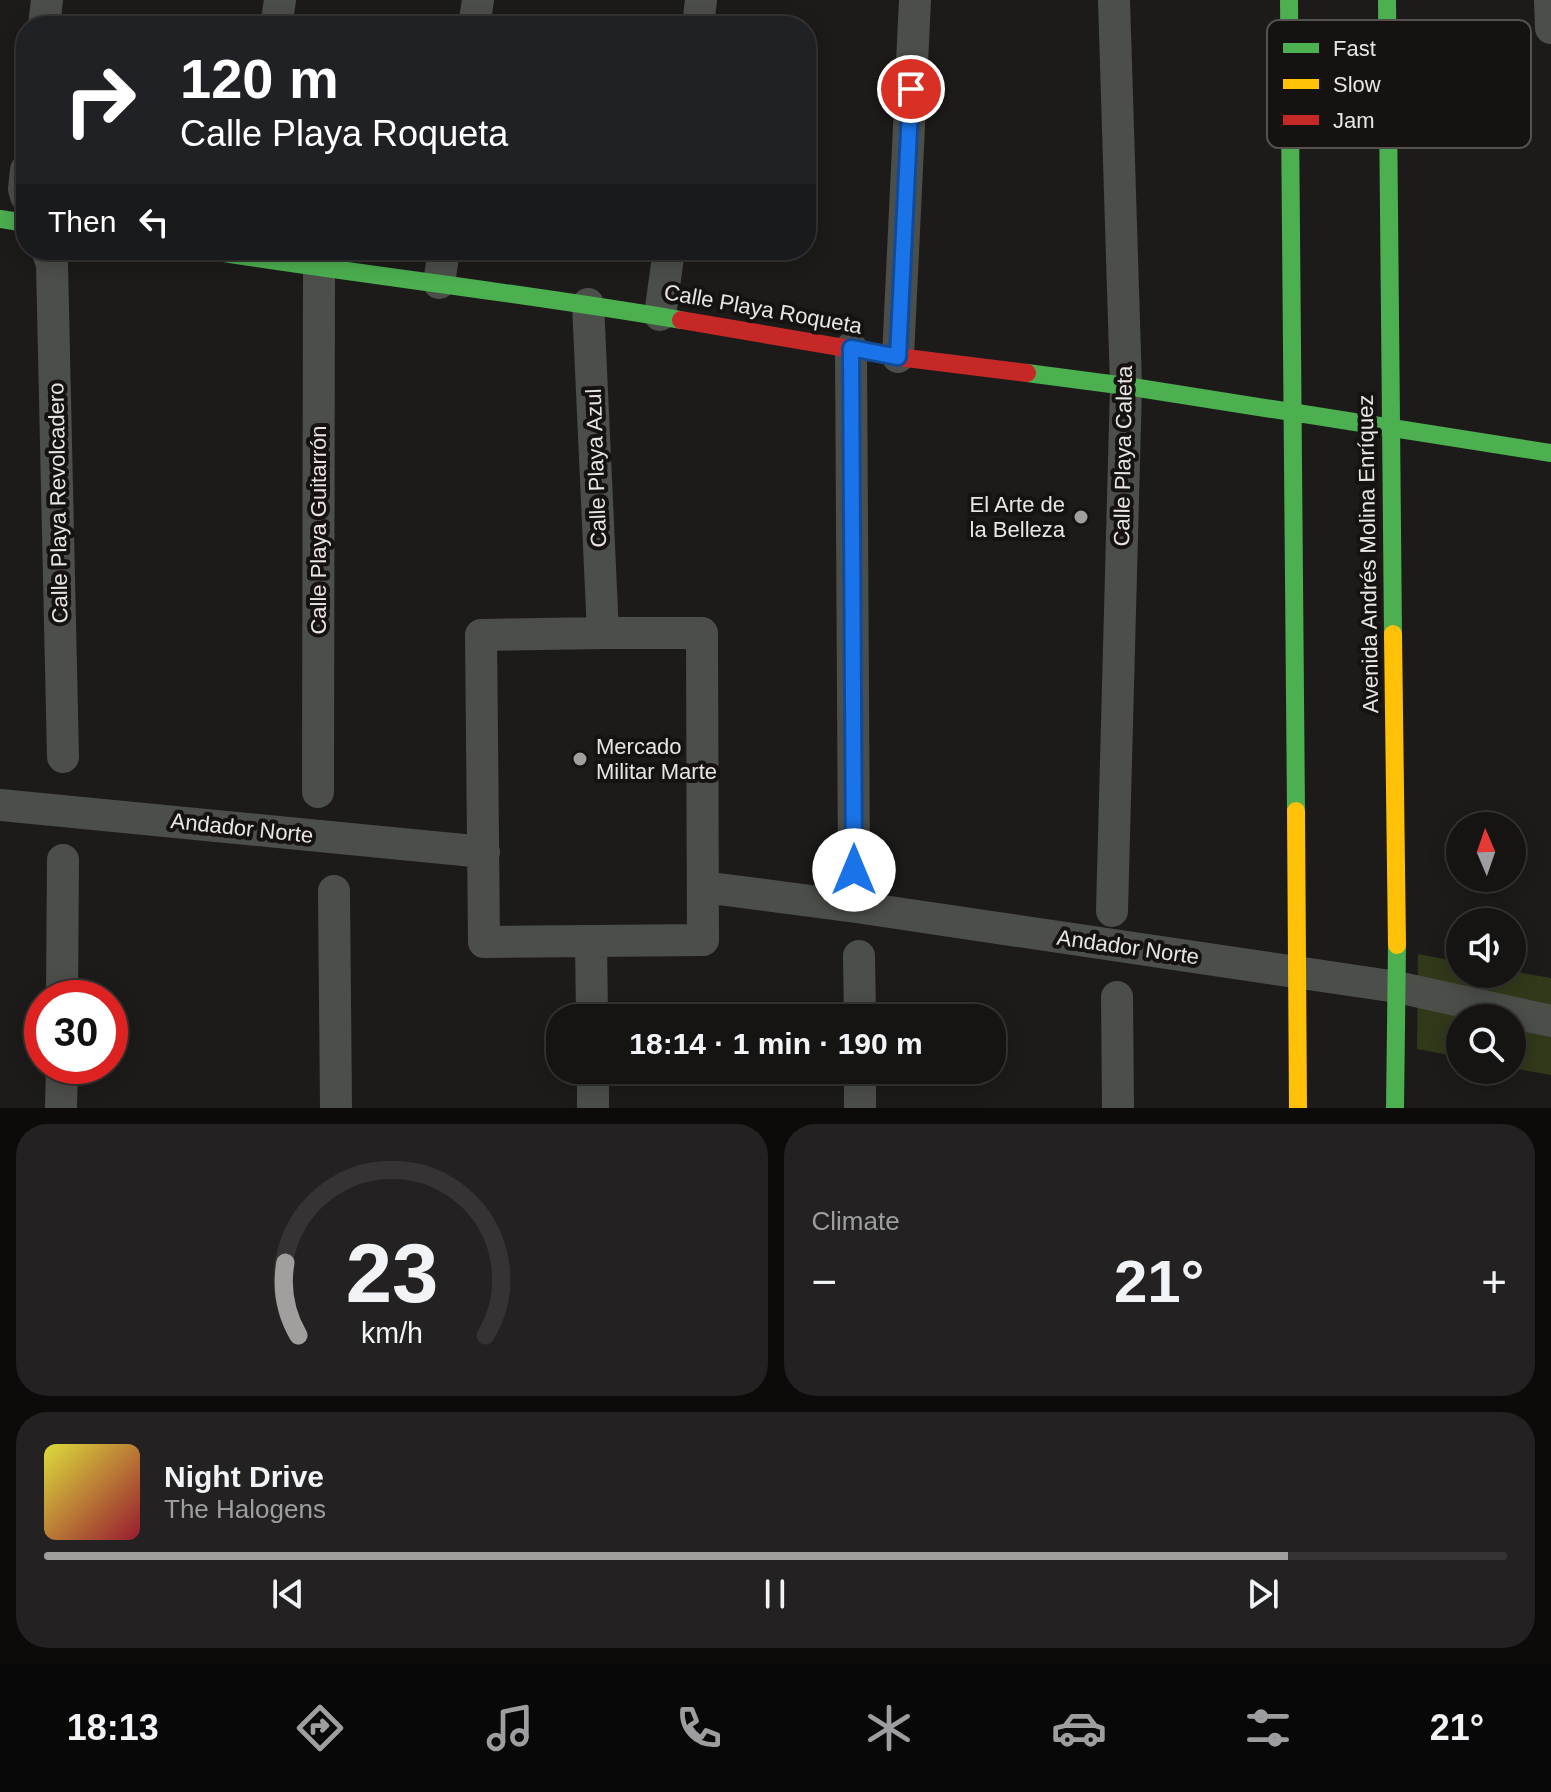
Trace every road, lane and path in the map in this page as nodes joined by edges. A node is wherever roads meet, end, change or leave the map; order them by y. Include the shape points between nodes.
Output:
1 (915, 0) edge
2 (1114, 0) edge
3 (1289, 0) edge
4 (1387, 0) edge
5 (1550, 0) edge
6 (1289, 20) edge
7 (1387, 20) edge
8 (1551, 28) edge
9 (1290, 148) edge
10 (1388, 148) edge
11 (51, 260) edge
12 (281, 260) edge
13 (442, 260) edge
14 (668, 260) edge
15 (319, 268) junction
16 (439, 283) junction
17 (588, 304) junction
18 (660, 315) junction
19 (851, 348) junction
20 (898, 357) junction
21 (1126, 386) junction
22 (1293, 413) junction
23 (1390, 429) junction
24 (1551, 453) edge
25 (603, 633) junction
26 (63, 757) dead end
27 (318, 792) dead end
28 (0, 805) edge
29 (484, 852) junction
30 (63, 860) dead end
31 (854, 870) dead end
32 (703, 887) junction
33 (334, 891) dead end
34 (1112, 911) dead end
35 (591, 941) junction
36 (859, 956) dead end
37 (1297, 972) junction
38 (62, 980) edge
39 (1397, 987) junction
40 (1117, 997) dead end
41 (592, 1004) edge
42 (860, 1004) edge
43 (1551, 1021) edge
44 (62, 1084) edge
45 (593, 1084) edge
46 (860, 1084) edge
47 (61, 1108) edge
48 (336, 1108) edge
49 (593, 1108) edge
50 (860, 1108) edge
51 (1118, 1108) edge
52 (1298, 1108) edge
53 (1395, 1108) edge

1 - 20 street
2 - 21 street, Calle Playa Caleta
3 - 6 main road
4 - 7 main road, Avenida Andrés Molina Enríquez
5 - 8 street
9 - 22 main road
10 - 23 main road, Avenida Andrés Molina Enríquez
11 - 26 street, Calle Playa Revolcadero
12 - 15 main road, Calle Playa Roqueta
13 - 16 street
14 - 18 street
15 - 16 main road, Calle Playa Roqueta
15 - 27 street, Calle Playa Guitarrón
16 - 17 main road, Calle Playa Roqueta
17 - 18 main road, Calle Playa Roqueta
17 - 25 street, Calle Playa Azul
18 - 19 main road, Calle Playa Roqueta
19 - 20 main road, Calle Playa Roqueta
19 - 31 street
20 - 21 main road, Calle Playa Roqueta
21 - 22 main road, Calle Playa Roqueta
21 - 34 street, Calle Playa Caleta
22 - 23 main road, Calle Playa Roqueta
22 - 37 main road
23 - 24 main road, Calle Playa Roqueta
23 - 39 main road, Avenida Andrés Molina Enríquez
25 - 29 street via 481,635
25 - 32 street via 702,633
28 - 29 street, Andador Norte
29 - 35 street via 484,942
30 - 38 street
32 - 35 street via 703,940
32 - 37 street, Andador Norte
33 - 48 street
35 - 41 street
36 - 42 street
37 - 39 street, Andador Norte
37 - 52 main road
39 - 43 street, Andador Norte
39 - 53 main road, Avenida Andrés Molina Enríquez
40 - 51 street
44 - 47 street
45 - 49 street
46 - 50 street

